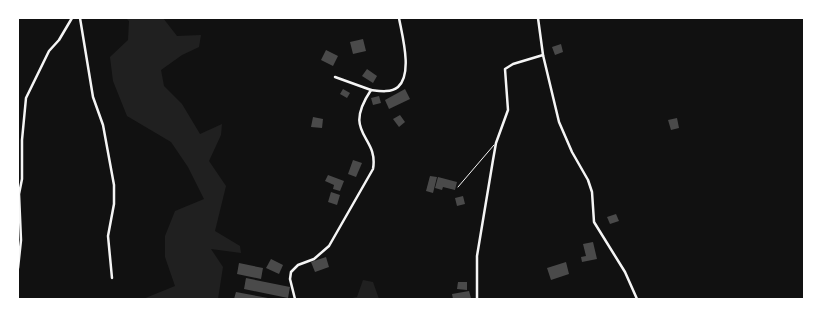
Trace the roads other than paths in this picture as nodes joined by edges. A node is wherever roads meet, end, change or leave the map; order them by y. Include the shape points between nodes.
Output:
1 (72, 18) edge
2 (80, 18) edge
3 (399, 18) edge
4 (538, 18) edge
5 (543, 55) junction
6 (335, 77) dead end
7 (371, 90) junction
8 (496, 144) junction
9 (458, 187) dead end
10 (18, 268) edge
11 (112, 278) dead end
12 (295, 299) edge
13 (477, 299) edge
14 (637, 299) edge

1 - 10 street via 49,51 26,98 19,194 21,240
2 - 11 street via 93,97 103,125 114,185 114,204 108,236
3 - 7 street via 406,62 401,84 391,91
4 - 5 street
5 - 8 street via 506,67 508,110
5 - 14 street via 559,122 592,192 594,222 625,272
6 - 7 street
7 - 12 street via 362,104 358,118 373,155 373,169 329,246 314,259 298,265 290,272
8 - 9 lane
8 - 13 street via 477,256

